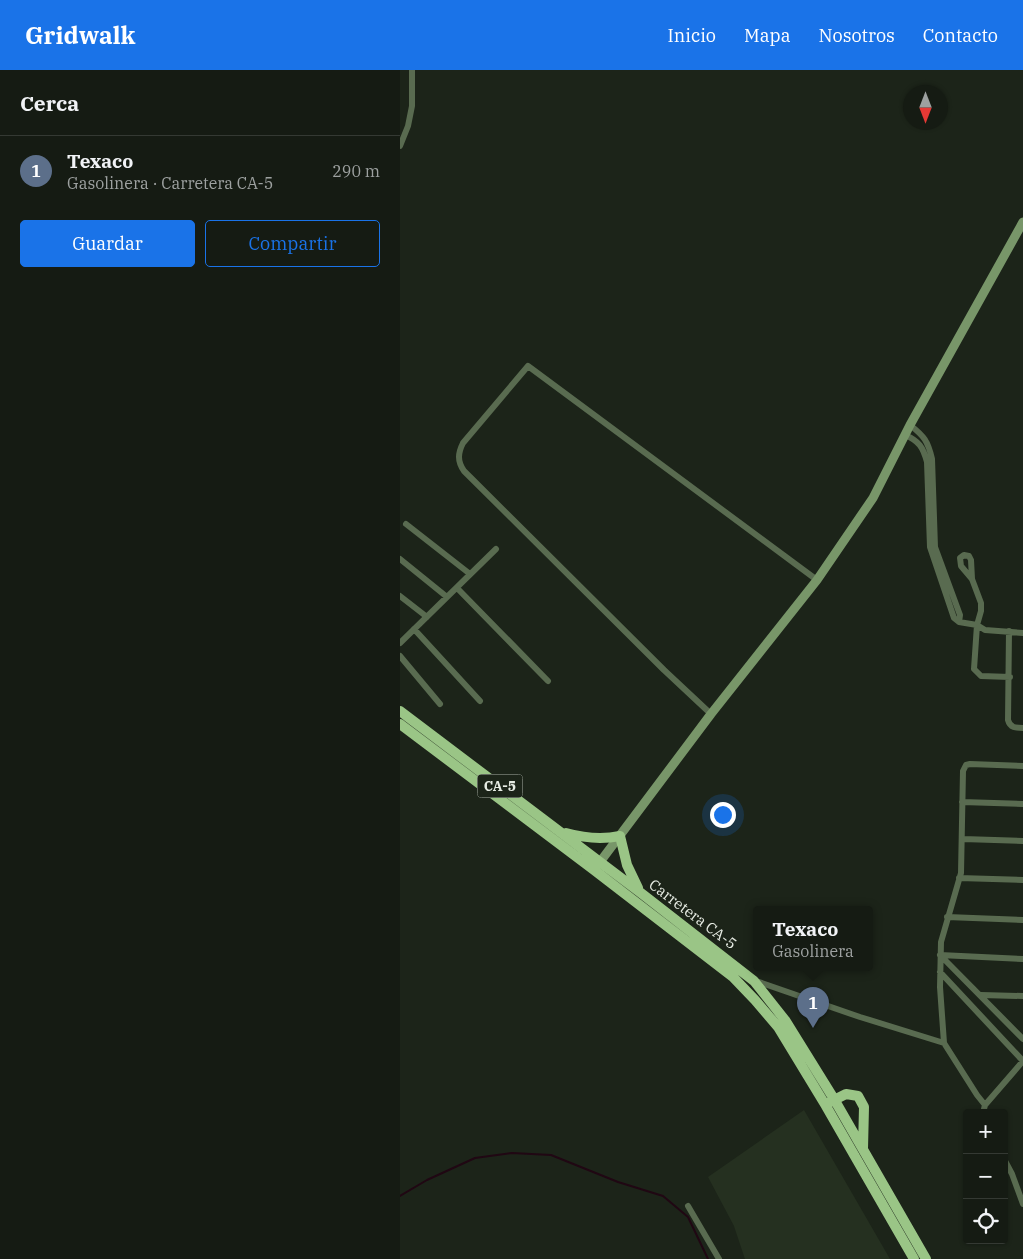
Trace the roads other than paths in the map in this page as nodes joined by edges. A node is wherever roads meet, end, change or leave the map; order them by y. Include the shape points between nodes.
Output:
1 (412, 71) edge
2 (400, 146) edge
3 (1023, 222) edge
4 (910, 425) junction
5 (905, 435) junction
6 (406, 524) dead end
7 (496, 549) dead end
8 (400, 559) edge
9 (470, 574) junction
10 (972, 579) dead end
11 (817, 580) junction
12 (457, 588) junction
13 (400, 596) edge
14 (447, 597) junction
15 (427, 616) junction
16 (959, 622) junction
17 (977, 625) junction
18 (414, 630) junction
19 (1009, 632) junction
20 (1023, 632) edge
21 (403, 636) edge
22 (400, 643) edge
23 (400, 656) edge
24 (1010, 677) junction
25 (548, 681) dead end
26 (480, 701) dead end
27 (440, 704) dead end
28 (400, 711) edge
29 (711, 714) junction
30 (400, 724) edge
31 (1023, 728) edge
32 (1023, 766) edge
33 (962, 802) junction
34 (1023, 804) edge
35 (560, 832) junction
36 (620, 836) junction
37 (962, 839) junction
38 (1023, 841) edge
39 (597, 866) junction
40 (959, 878) junction
41 (1023, 880) edge
42 (641, 893) junction
43 (947, 918) junction
44 (1023, 920) edge
45 (940, 955) junction
46 (1023, 958) edge
47 (940, 972) junction
48 (754, 981) junction
49 (981, 995) junction
50 (1023, 996) edge
51 (1023, 1040) edge
52 (944, 1043) junction
53 (1023, 1061) edge
54 (830, 1102) junction
55 (985, 1105) junction
56 (984, 1109) edge
57 (863, 1150) junction
58 (1008, 1168) edge
59 (1023, 1204) edge
60 (688, 1206) dead end
61 (719, 1259) edge
62 (914, 1259) edge
63 (926, 1259) edge

1 - 2 street via 412,106
3 - 4 main road
4 - 5 main road
4 - 16 street via 929,446 935,547 960,615
5 - 11 main road via 873,498
5 - 16 street via 920,443 924,450 930,547 954,618
6 - 9 street
7 - 9 street
8 - 14 street
9 - 12 street
10 - 17 street via 981,603
11 - 29 main road
11 - 29 street via 528,366 463,442 458,458 464,471
12 - 14 street
12 - 25 street
13 - 15 street
14 - 15 street
15 - 18 street
16 - 17 street
17 - 19 street via 984,630
17 - 24 street via 974,669 981,676
18 - 21 street
18 - 26 street
19 - 20 street
19 - 24 street
21 - 22 street
23 - 27 street
24 - 31 street via 1009,723 1014,728
28 - 35 highway, Carretera CA-5 / CA-5
29 - 36 main road
30 - 39 highway, Carretera CA-5 / CA-5
32 - 33 street via 966,765
33 - 34 street
33 - 37 street
35 - 36 highway via 588,839
35 - 39 highway, Carretera CA-5 / CA-5
36 - 39 main road
36 - 42 highway via 627,865
37 - 38 street
37 - 40 street
39 - 42 highway, Carretera CA-5 / CA-5
39 - 54 highway, Carretera CA-5 / CA-5 via 733,977 778,1027
40 - 41 street
40 - 43 street
42 - 48 highway, Carretera CA-5 / CA-5
43 - 44 street
43 - 45 street
45 - 46 street
45 - 47 street
45 - 49 street
47 - 52 street
47 - 53 street
48 - 52 street
48 - 54 highway, Carretera CA-5 / CA-5 via 785,1020
49 - 50 street
49 - 51 street
52 - 55 street
53 - 55 street
54 - 57 highway, Carretera CA-5 / CA-5
54 - 57 highway via 846,1094 862,1100
54 - 62 highway, Carretera CA-5 / CA-5
55 - 56 street
57 - 63 highway, Carretera CA-5 / CA-5
58 - 59 street
60 - 61 street

